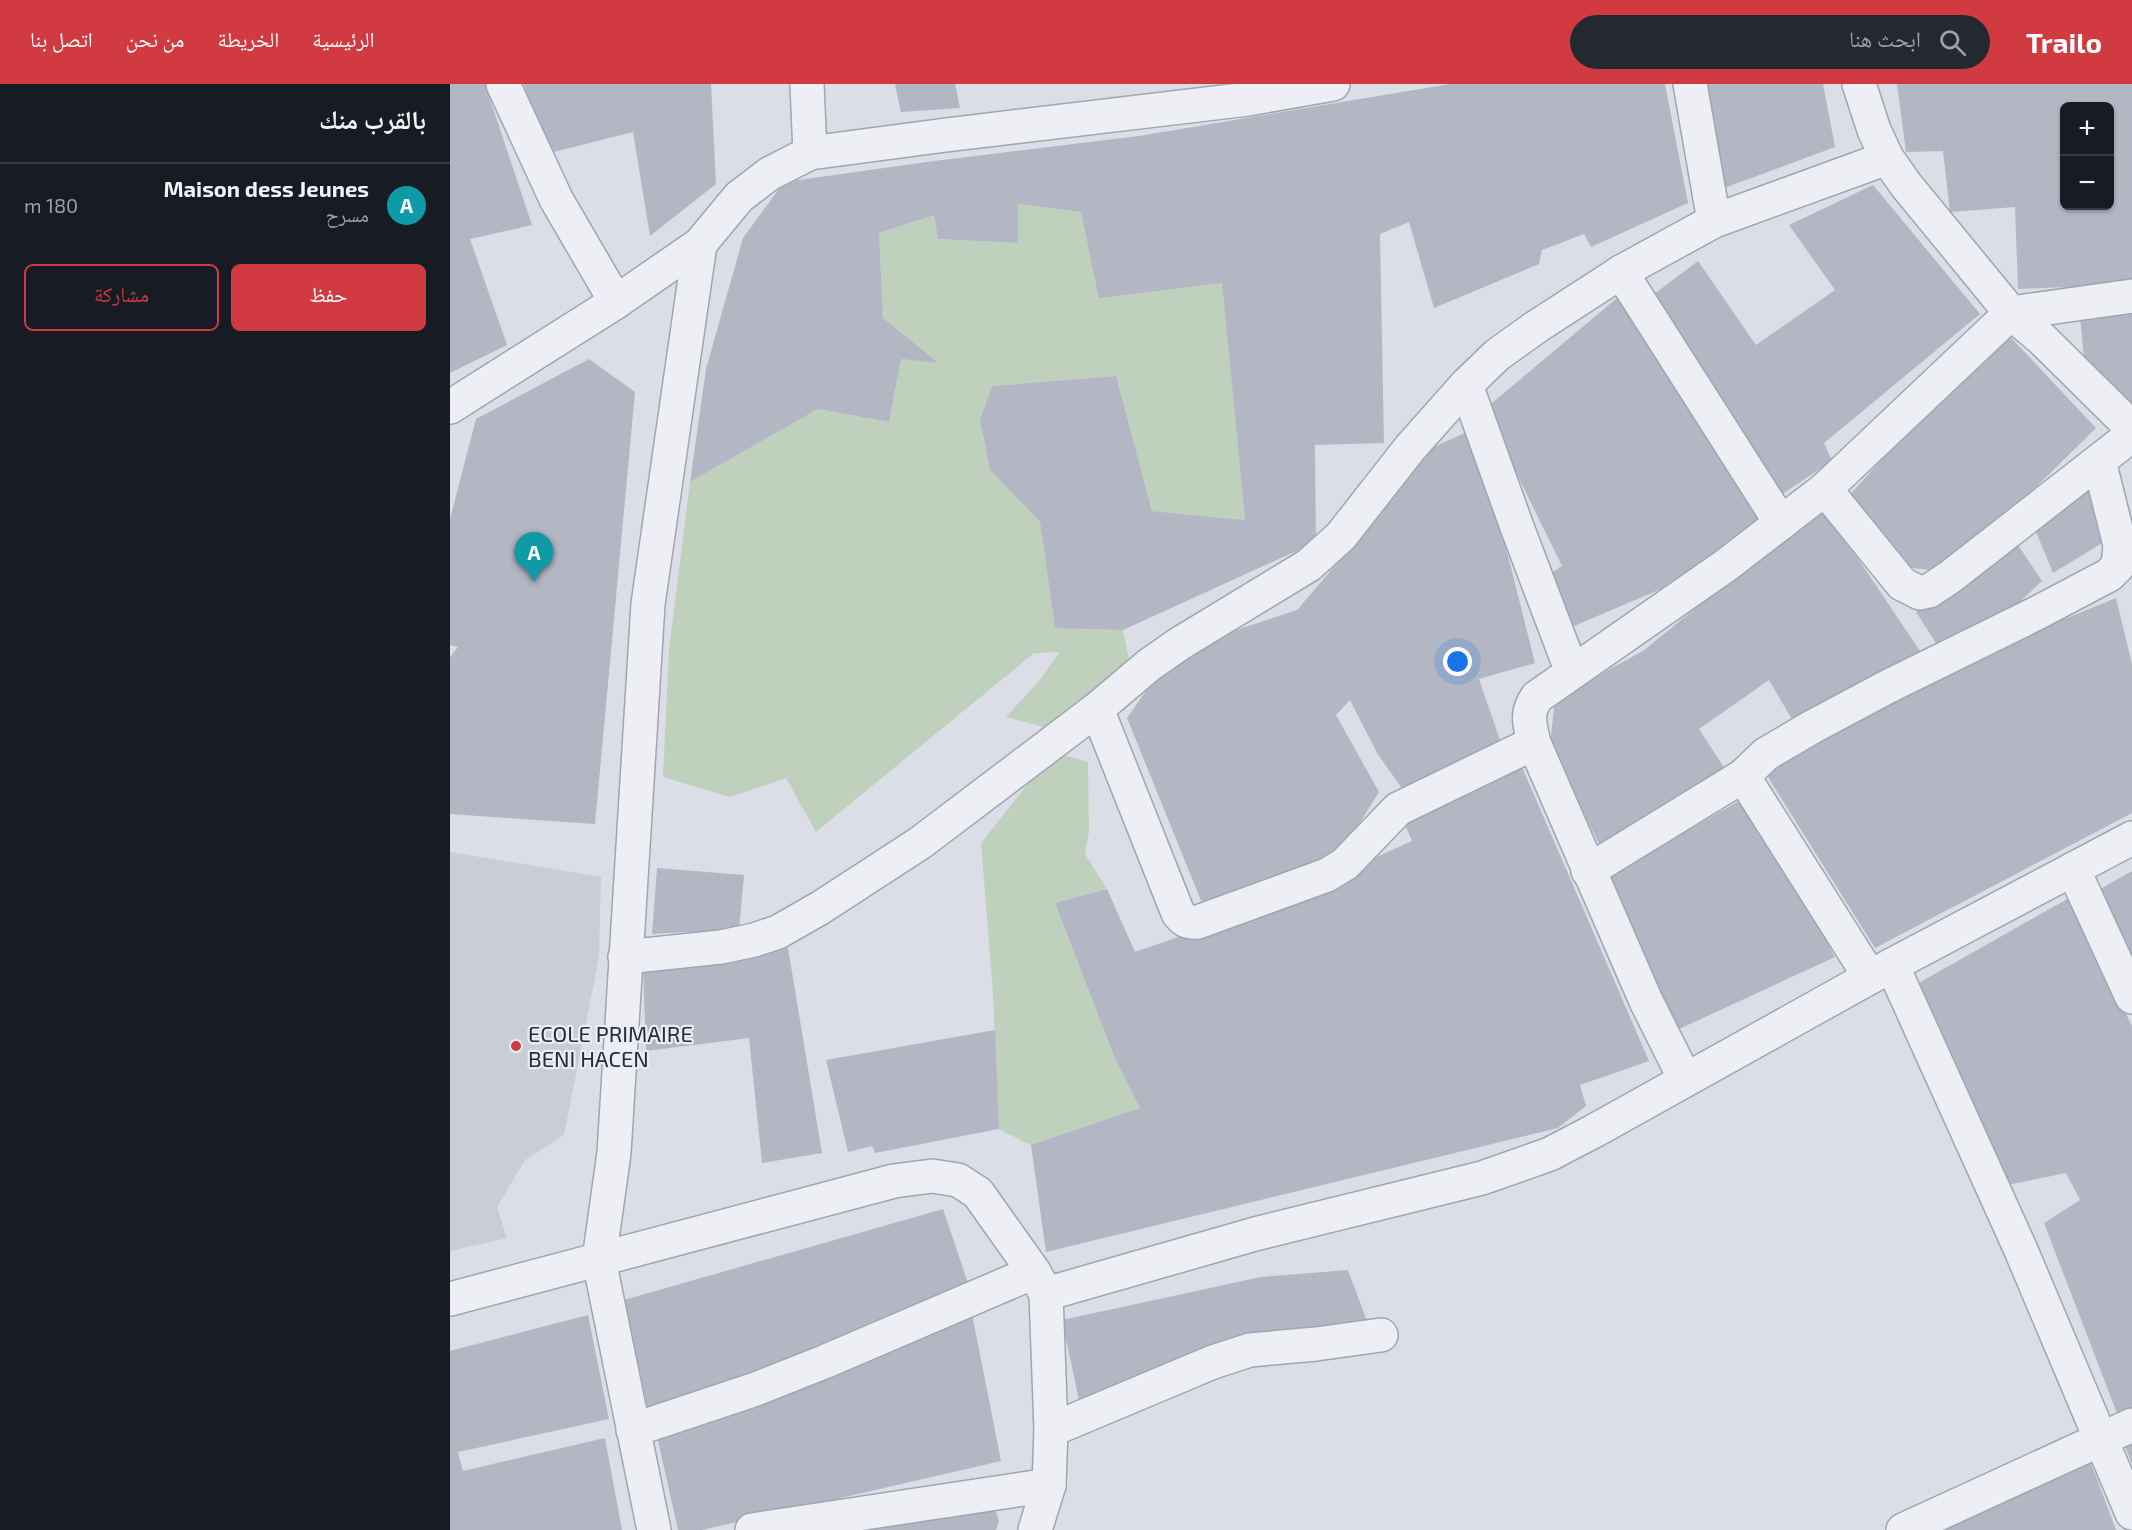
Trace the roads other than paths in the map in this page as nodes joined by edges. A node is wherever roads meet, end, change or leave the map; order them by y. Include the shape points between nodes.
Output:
1 (503, 84) edge
2 (807, 84) edge
3 (1333, 84) edge
4 (1690, 84) edge
5 (1859, 84) edge
6 (810, 153) junction
7 (1887, 158) junction
8 (1714, 221) junction
9 (700, 244) junction
10 (1621, 272) junction
11 (2132, 296) edge
12 (616, 303) junction
13 (2011, 313) junction
14 (1466, 385) junction
15 (450, 408) edge
16 (2132, 428) edge
17 (2132, 435) edge
18 (2099, 461) junction
19 (1825, 489) junction
20 (1781, 523) junction
21 (1572, 672) junction
22 (1097, 709) junction
23 (1534, 743) junction
24 (1743, 776) junction
25 (2132, 838) edge
26 (2073, 869) junction
27 (1588, 871) junction
28 (625, 957) junction
29 (1881, 971) junction
30 (2132, 997) edge
31 (1685, 1079) junction
32 (598, 1260) junction
33 (1040, 1283) junction
34 (450, 1299) edge
35 (1382, 1335) dead end
36 (2132, 1425) edge
37 (633, 1430) junction
38 (1052, 1430) junction
39 (2102, 1438) junction
40 (1049, 1485) junction
41 (2132, 1513) edge
42 (654, 1530) edge
43 (752, 1530) edge
44 (1035, 1530) edge
45 (1903, 1530) edge

1 - 12 street via 556,199
2 - 6 street
3 - 6 street via 1248,99
4 - 8 street
5 - 7 street
6 - 9 street via 769,174 739,197
7 - 8 street
7 - 13 street
8 - 10 street
9 - 12 street
9 - 28 street via 648,604
10 - 14 street via 1497,355
10 - 20 street
11 - 13 street
12 - 15 street
13 - 16 street
13 - 19 street
14 - 21 street
14 - 22 street via 1341,536 1310,565 1149,664
17 - 18 street
18 - 19 street via 1950,576 1920,593 1902,584
18 - 24 street via 2120,545 2118,566 2109,575 1812,727 1766,754
19 - 20 street
20 - 21 street
21 - 23 street via 1530,706
22 - 23 street via 1179,913 1190,923 1327,875 1345,864 1398,809
22 - 28 street via 921,843 778,932 721,947
23 - 27 street
24 - 27 street
24 - 29 street
25 - 26 street
26 - 29 street
26 - 30 street
27 - 31 street
28 - 32 street via 614,1153
29 - 31 street
29 - 39 street via 2020,1248
31 - 33 street via 1550,1154 1482,1178
32 - 33 street via 882,1184 932,1176 958,1180 978,1193
32 - 34 street
32 - 37 street
33 - 37 street via 756,1389
33 - 38 street
35 - 38 street via 1250,1350
36 - 39 street
37 - 42 street
38 - 40 street
39 - 41 street
39 - 45 street
40 - 43 street
40 - 44 street

